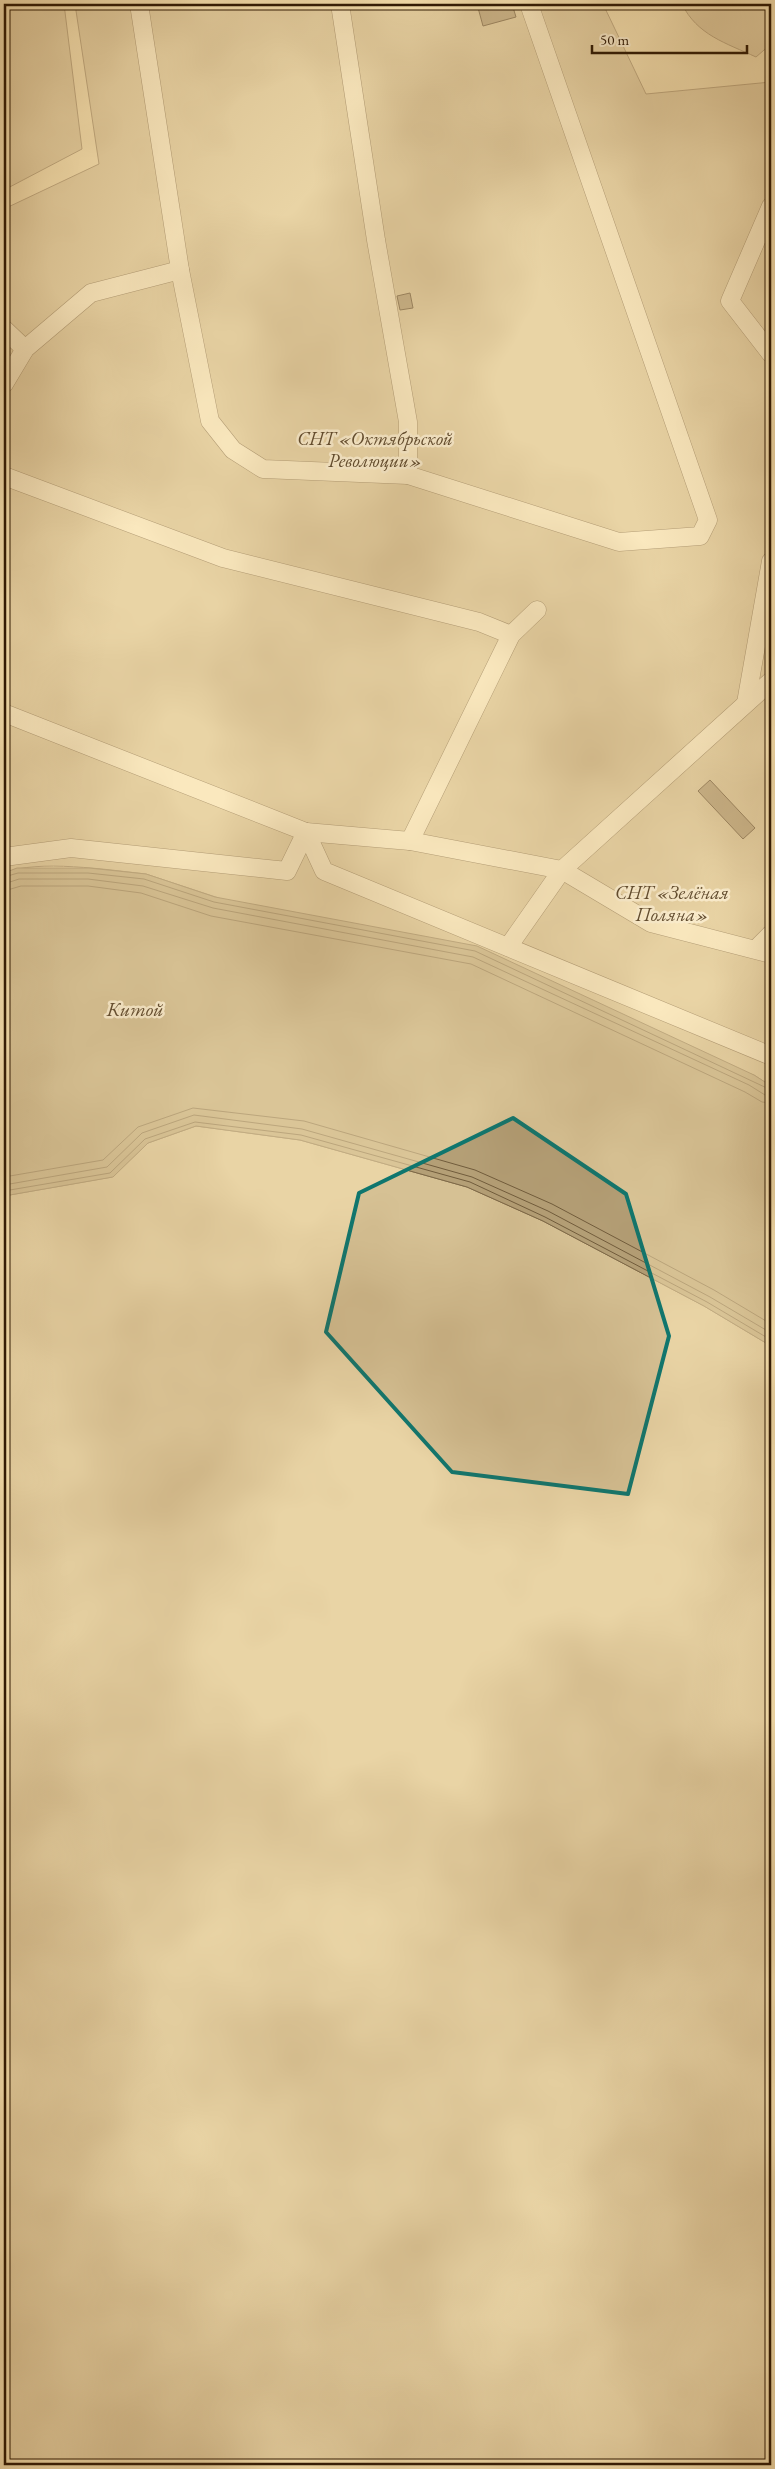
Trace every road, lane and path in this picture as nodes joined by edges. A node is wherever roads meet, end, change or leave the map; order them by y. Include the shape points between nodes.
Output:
1 (139, 4) edge
2 (340, 4) edge
3 (529, 4) edge
4 (771, 206) edge
5 (180, 270) junction
6 (4, 329) edge
7 (24, 349) junction
8 (771, 354) edge
9 (4, 384) edge
10 (408, 475) junction
11 (4, 476) edge
12 (771, 560) edge
13 (537, 610) dead end
14 (511, 635) junction
15 (771, 681) edge
16 (746, 703) junction
17 (4, 713) edge
18 (306, 832) junction
19 (410, 841) junction
20 (4, 857) edge
21 (562, 870) junction
22 (771, 934) edge
23 (508, 947) junction
24 (764, 952) edge
25 (771, 1056) edge

1 - 5 street
2 - 10 street via 408,422
3 - 10 street via 708,520 700,536 619,542
4 - 8 street via 730,301
5 - 7 street via 91,293
5 - 10 street via 210,420 233,450 263,469
6 - 7 street
7 - 9 street
11 - 14 street via 223,558 479,622
12 - 16 street
13 - 14 street
14 - 19 street
15 - 16 street
16 - 21 street
17 - 18 street
18 - 19 street
18 - 20 street via 287,871 71,848
18 - 23 street via 324,871
19 - 21 street
21 - 23 street
21 - 24 street via 651,923
22 - 24 street
23 - 25 street

